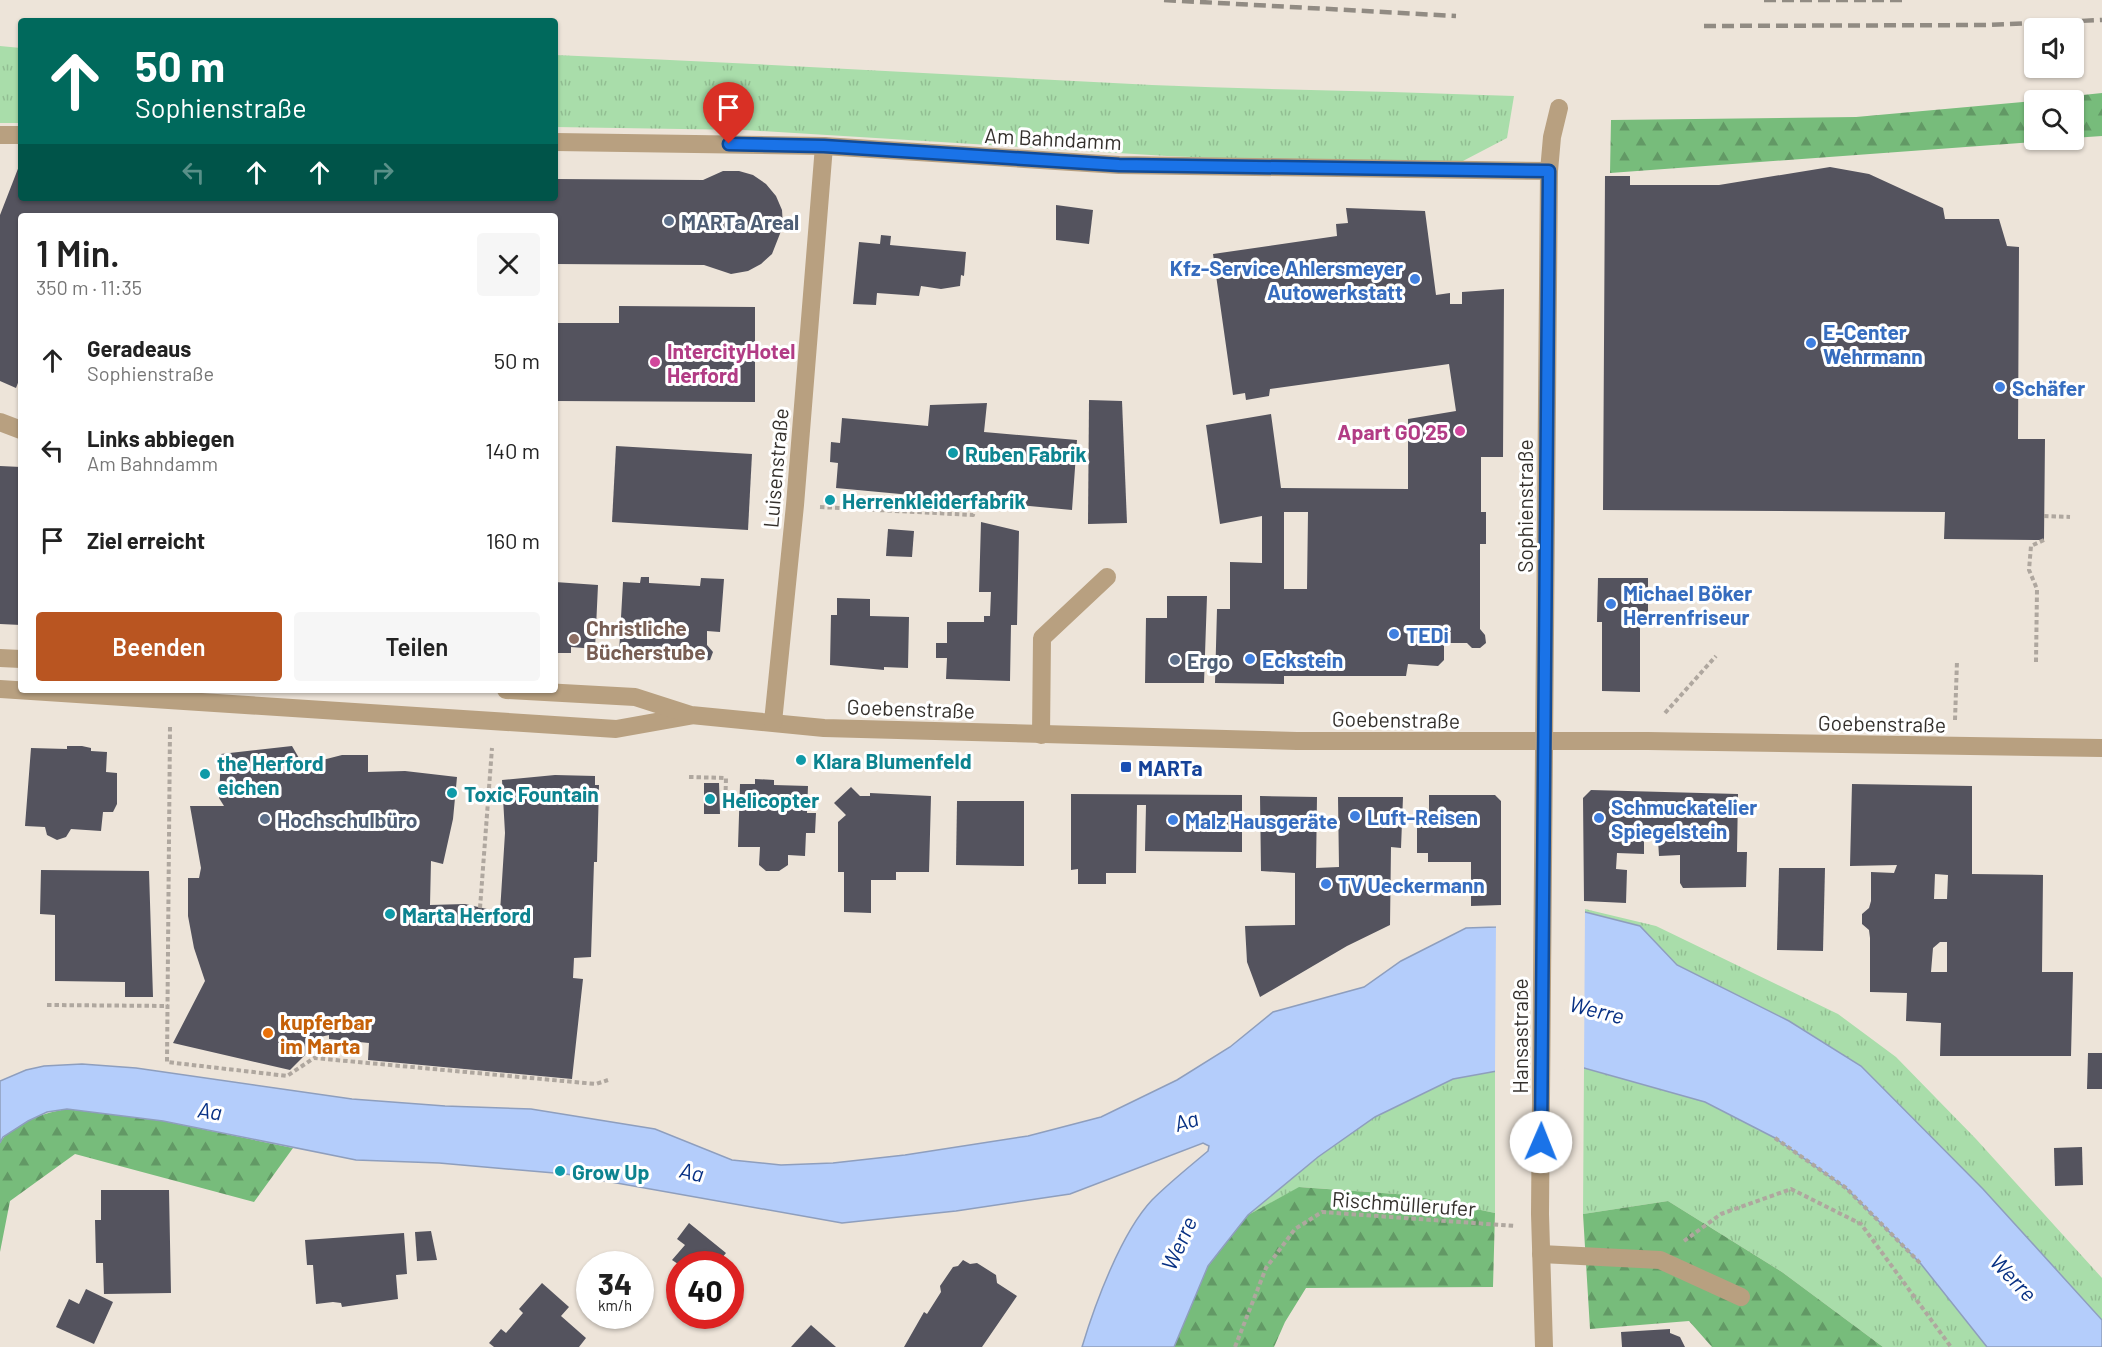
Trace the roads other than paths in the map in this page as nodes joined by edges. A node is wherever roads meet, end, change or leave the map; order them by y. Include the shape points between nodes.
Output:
1 (1558, 108) dead end
2 (0, 135) edge
3 (18, 135) edge
4 (558, 142) edge
5 (824, 146) junction
6 (1549, 171) junction
7 (0, 422) edge
8 (18, 429) edge
9 (1107, 577) dead end
10 (0, 658) edge
11 (18, 659) edge
12 (0, 689) edge
13 (18, 690) edge
14 (68, 693) edge
15 (558, 693) edge
16 (691, 715) junction
17 (773, 722) junction
18 (1041, 735) junction
19 (1545, 742) junction
20 (2102, 748) edge
21 (1543, 904) joint
22 (1541, 1254) junction
23 (1741, 1297) dead end
24 (1544, 1347) edge

1 - 6 street, Sophienstraße
2 - 3 street
4 - 5 street, Am Bahndamm
5 - 6 street, Am Bahndamm via 1119,165
5 - 17 street, Luisenstraße
6 - 19 street, Sophienstraße
7 - 8 street
9 - 18 street via 1042,638
10 - 11 street
12 - 13 street, Goebenstraße
14 - 16 street, Goebenstraße via 616,729
15 - 16 street, Goebenstraße via 635,697
16 - 17 street, Goebenstraße
17 - 18 street, Goebenstraße via 824,728
18 - 19 street, Goebenstraße
19 - 20 street, Goebenstraße
19 - 21 street, Sophienstraße
21 - 22 street, Hansastraße
22 - 23 street via 1660,1260
22 - 24 street, Hansastraße

